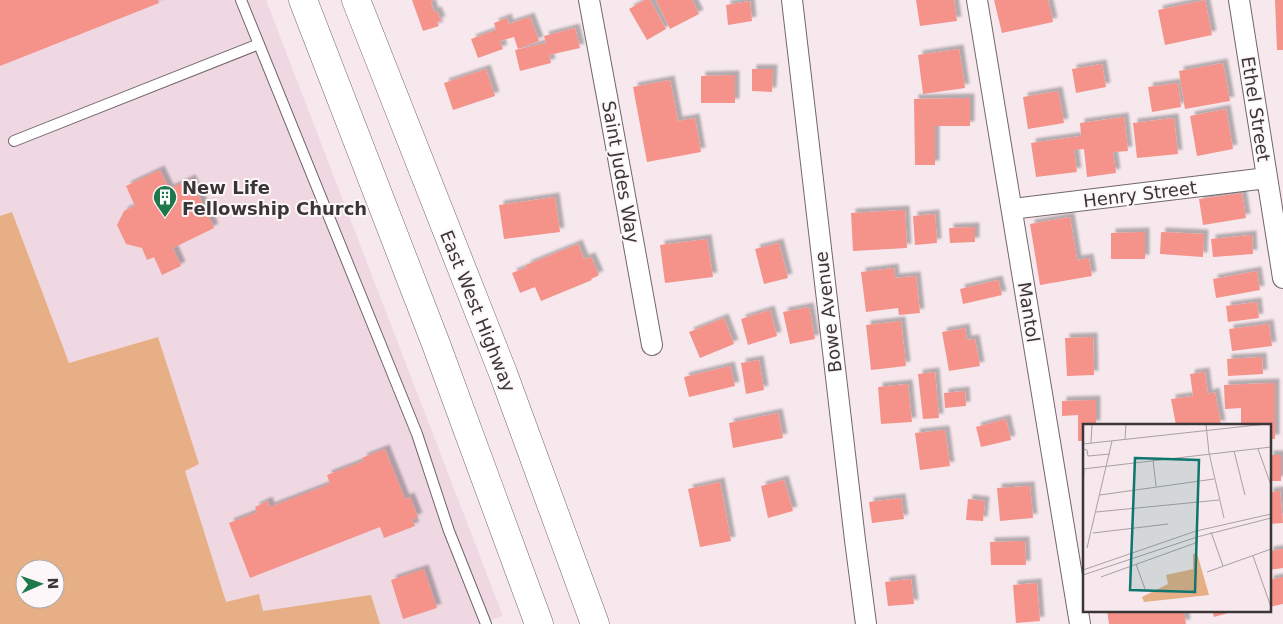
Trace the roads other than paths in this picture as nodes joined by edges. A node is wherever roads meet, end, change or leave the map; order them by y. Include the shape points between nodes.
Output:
1 (241, 0) edge
2 (303, 0) edge
3 (356, 0) edge
4 (588, 0) edge
5 (792, 0) edge
6 (977, 0) edge
7 (1239, 0) edge
8 (259, 44) junction
9 (14, 141) dead end
10 (1267, 178) junction
11 (1012, 209) junction
12 (1283, 278) edge
13 (652, 345) dead end
14 (486, 624) edge
15 (539, 624) edge
16 (595, 624) edge
17 (866, 624) edge
18 (1080, 624) edge

1 - 8 lane
2 - 15 highway via 436,344
3 - 16 highway, East West Highway via 503,373
4 - 13 street, Saint Judes Way
5 - 17 street, Bowe Avenue
6 - 11 street, Mantol
7 - 10 street, Ethel Street
8 - 9 lane
8 - 14 lane via 417,434 449,531
10 - 11 street, Henry Street
10 - 12 street, Ethel Street
11 - 18 street, Mantol

